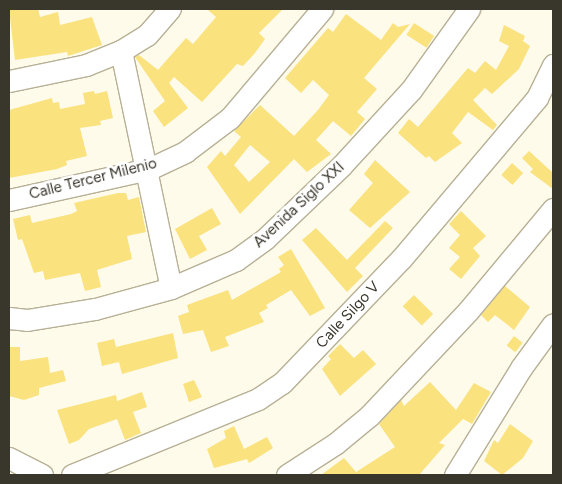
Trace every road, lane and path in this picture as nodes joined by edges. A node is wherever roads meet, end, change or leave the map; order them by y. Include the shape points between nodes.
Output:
1 (170, 9) edge
2 (322, 9) edge
3 (469, 9) edge
4 (121, 51) junction
5 (553, 65) edge
6 (9, 81) edge
7 (149, 169) junction
8 (9, 200) edge
9 (553, 209) edge
10 (171, 288) junction
11 (9, 318) edge
12 (553, 324) edge
13 (9, 458) edge
14 (42, 475) edge
15 (72, 475) edge
16 (288, 475) edge
17 (456, 475) edge

1 - 4 street via 147,35
2 - 7 street, Calle Tercer Milenio via 230,118 185,152
3 - 10 street, Avenida Siglo XXI via 411,90 342,165 266,238 236,260
4 - 6 street via 86,65
4 - 7 street
5 - 15 street, Calle Silgo V via 537,98 400,259 282,383 258,399
7 - 8 street, Calle Tercer Milenio
7 - 10 street
9 - 16 street via 468,311 369,416 335,444
10 - 11 street, Avenida Siglo XXI via 95,309 27,320
12 - 17 street via 521,368
13 - 14 street

